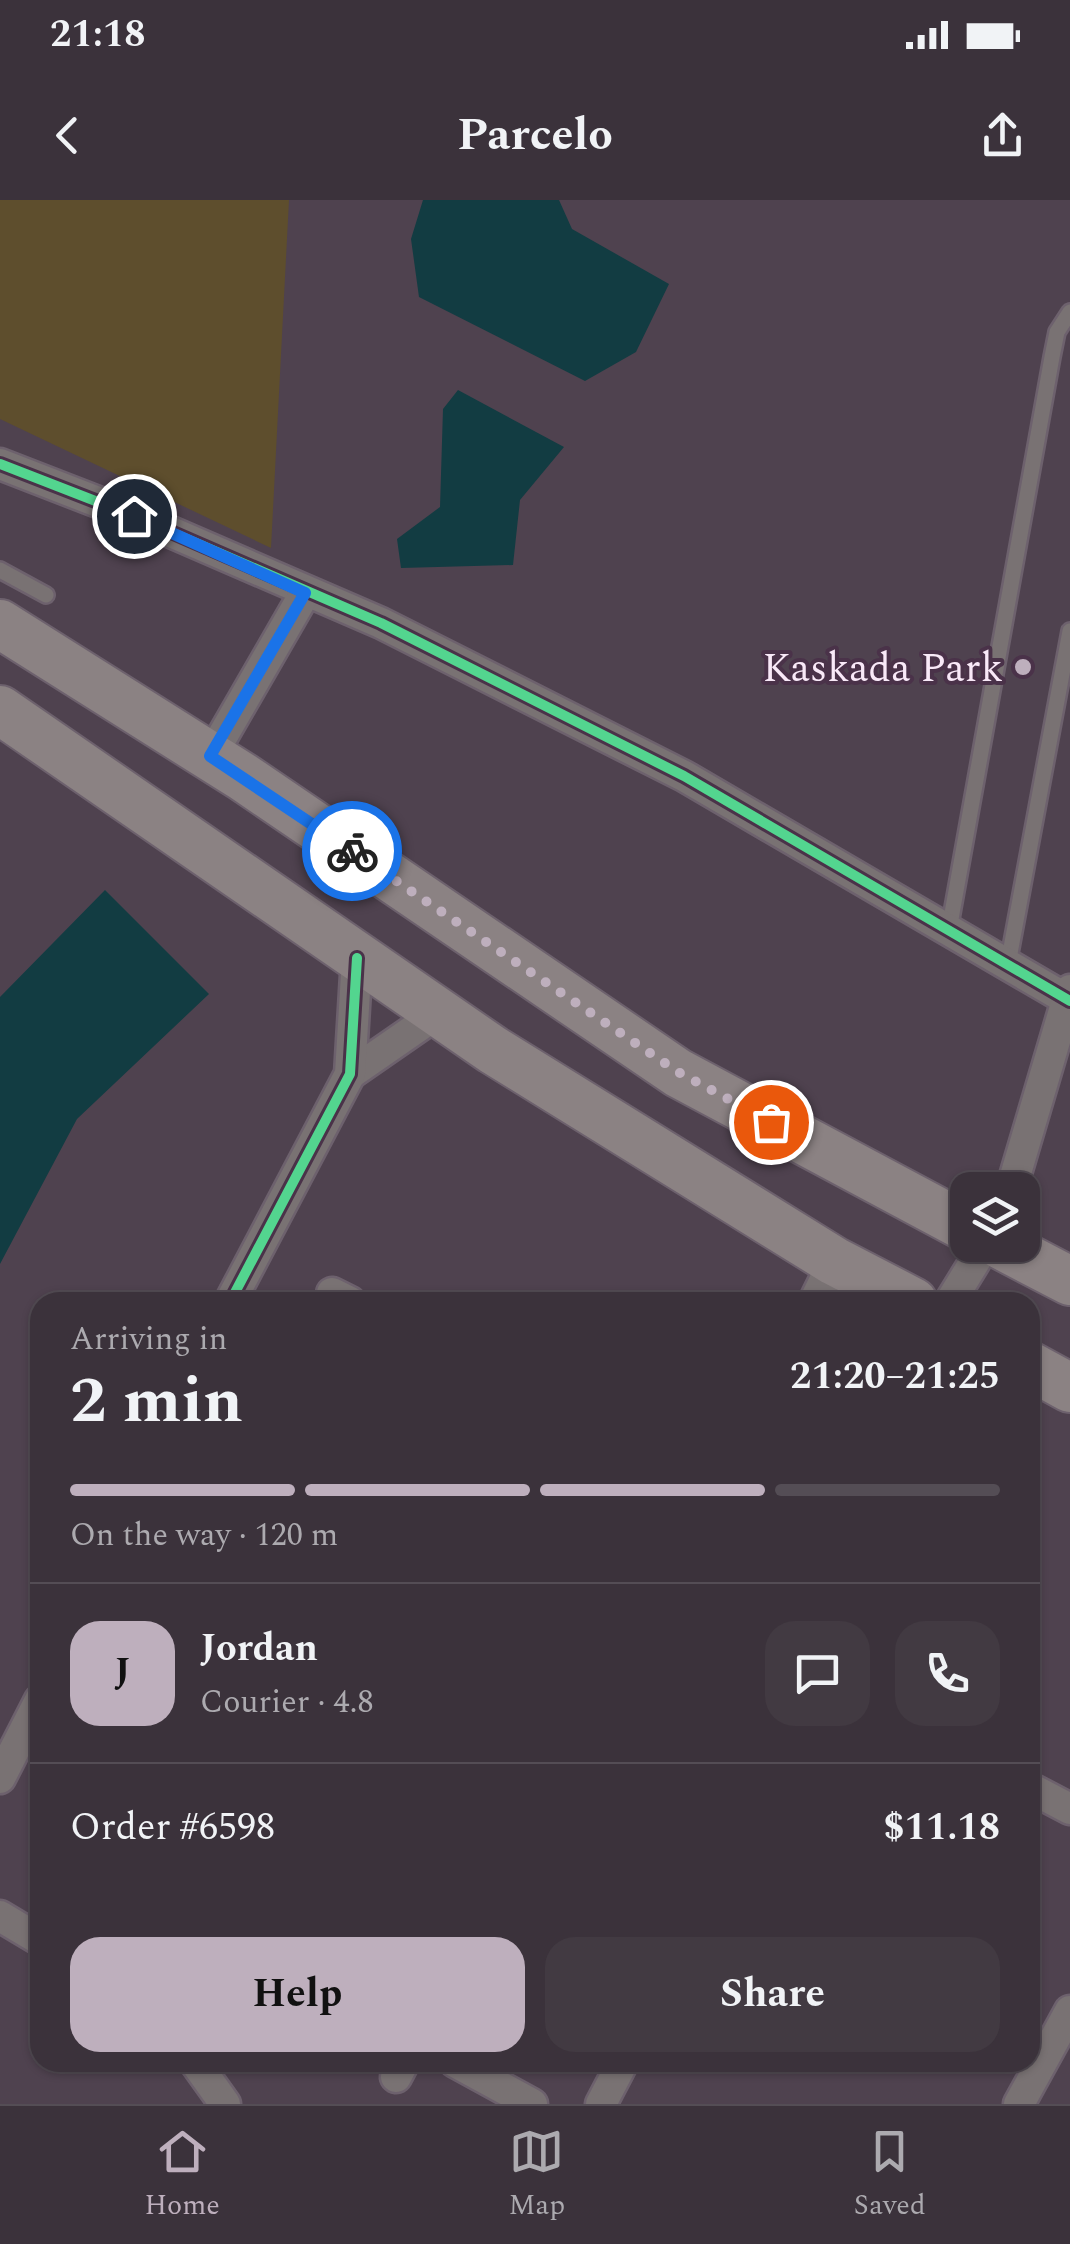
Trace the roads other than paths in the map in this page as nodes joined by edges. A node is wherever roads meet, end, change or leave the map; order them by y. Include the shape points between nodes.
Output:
1 (1070, 312) edge
2 (0, 464) edge
3 (0, 570) edge
4 (305, 593) junction
5 (46, 595) dead end
6 (0, 624) edge
7 (1070, 631) edge
8 (0, 710) edge
9 (210, 756) junction
10 (949, 930) junction
11 (356, 958) junction
12 (1008, 964) junction
13 (1069, 997) edge
14 (438, 1013) junction
15 (350, 1074) junction
16 (1016, 1172) edge
17 (950, 1218) edge
18 (975, 1262) edge
19 (1033, 1262) edge
20 (1070, 1281) edge
21 (824, 1282) edge
22 (235, 1292) edge
23 (869, 1292) edge
24 (956, 1292) edge
25 (1040, 1372) edge
26 (1070, 1388) edge
27 (30, 1720) edge
28 (0, 1778) edge
29 (1040, 1793) edge
30 (1070, 1809) edge
31 (0, 1916) edge
32 (30, 1934) edge
33 (1070, 2011) edge
34 (1040, 2054) edge
35 (202, 2072) edge
36 (473, 2072) edge
37 (618, 2072) edge
38 (1031, 2072) edge
39 (226, 2104) edge
40 (532, 2104) edge
41 (600, 2104) edge
42 (1019, 2104) edge

1 - 10 lane via 1056,332
2 - 4 street
3 - 5 lane
4 - 9 street
4 - 10 street via 381,623 684,776
6 - 9 main road
7 - 12 lane
8 - 11 main road
9 - 17 main road via 678,1072
10 - 12 street
11 - 14 main road
11 - 15 street
12 - 13 street
13 - 16 street
14 - 15 street
14 - 21 main road via 637,1142
15 - 22 street
18 - 24 street
19 - 20 main road
21 - 23 main road
25 - 26 main road
27 - 28 street
29 - 30 street
31 - 32 street
33 - 34 street
35 - 39 street
36 - 40 street
37 - 41 street
38 - 42 street

